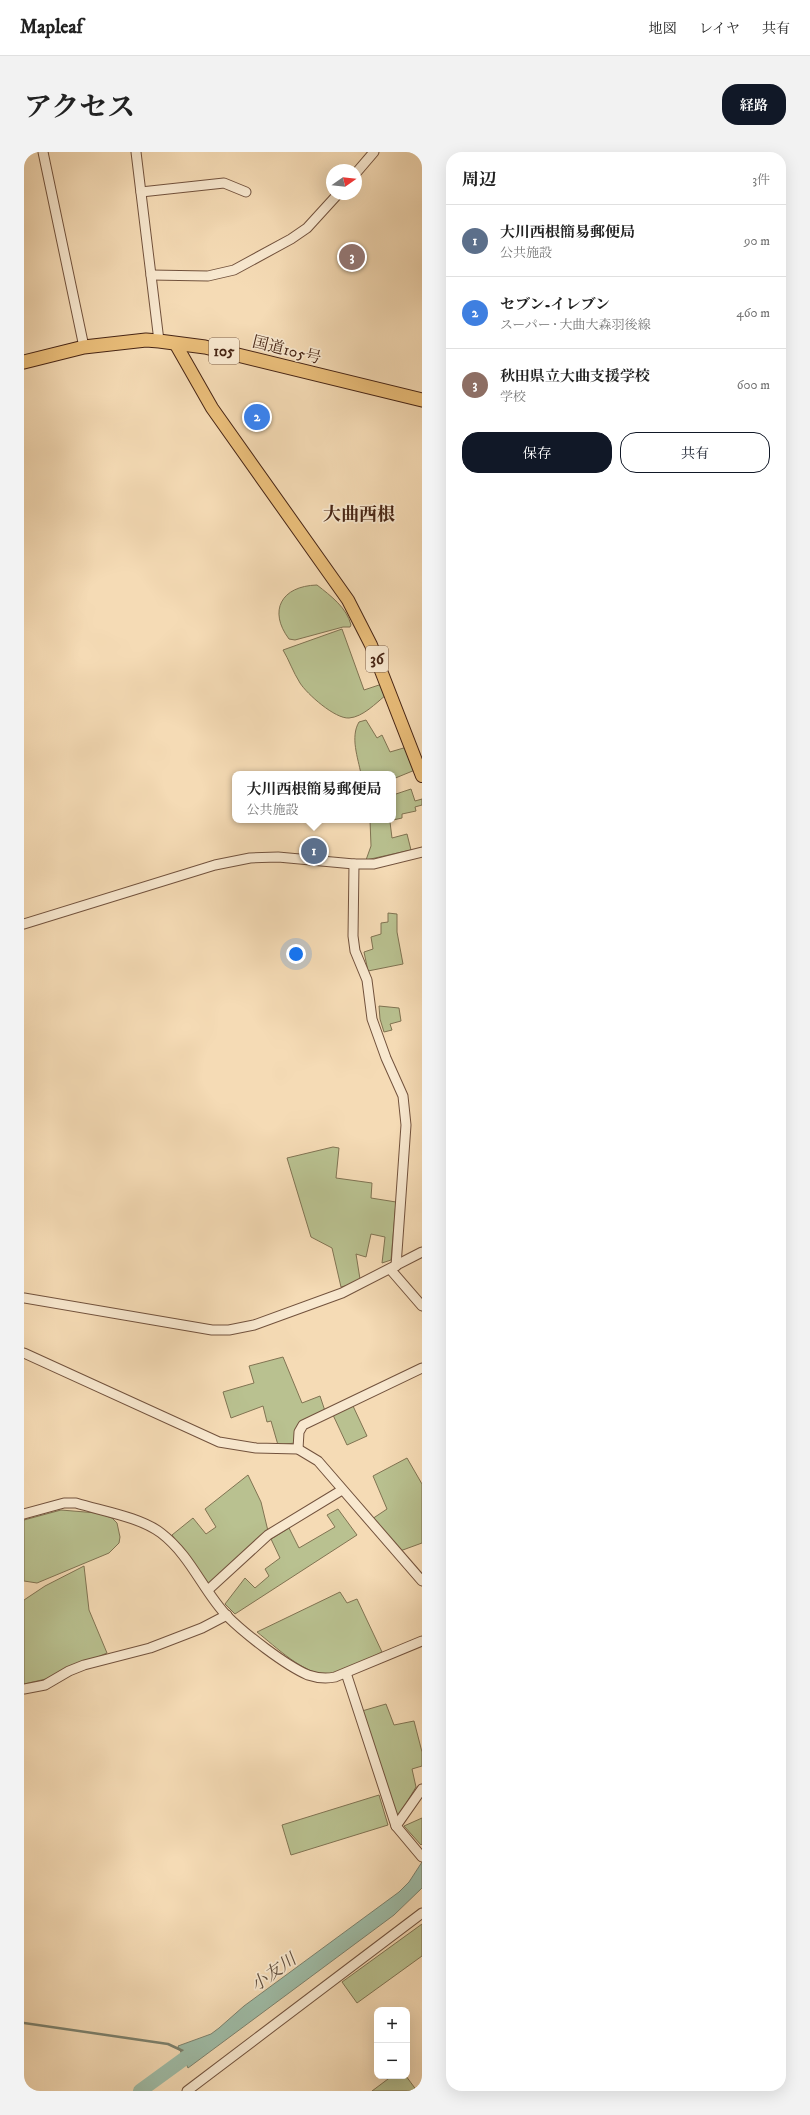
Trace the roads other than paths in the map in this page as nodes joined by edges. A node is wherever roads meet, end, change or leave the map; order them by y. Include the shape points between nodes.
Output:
1 (43, 152) edge
2 (136, 152) edge
3 (374, 152) edge
4 (362, 166) edge
5 (141, 192) junction
6 (246, 192) dead end
7 (333, 200) edge
8 (150, 275) junction
9 (159, 341) junction
10 (175, 343) junction
11 (84, 347) junction
12 (24, 362) edge
13 (422, 400) edge
14 (422, 776) edge
15 (422, 852) edge
16 (354, 864) junction
17 (24, 924) edge
18 (422, 1252) edge
19 (393, 1267) junction
20 (24, 1298) edge
21 (422, 1306) edge
22 (24, 1354) edge
23 (422, 1368) edge
24 (298, 1448) junction
25 (342, 1490) junction
26 (24, 1514) edge
27 (422, 1581) edge
28 (208, 1590) junction
29 (227, 1616) junction
30 (422, 1641) edge
31 (346, 1673) junction
32 (24, 1689) edge
33 (422, 1789) edge
34 (396, 1826) junction
35 (421, 1856) edge
36 (422, 1913) edge
37 (187, 2091) edge

1 - 11 street
2 - 5 street
3 - 4 street
5 - 6 street via 224,183
5 - 8 street
7 - 8 street via 307,228 234,270 208,276
8 - 9 street
9 - 10 highway, 国道105号 / 105
9 - 11 highway, 国道105号 / 105
10 - 13 highway, 国道105号 / 105 via 206,347
10 - 14 main road, 36 via 212,408 348,600 371,645
11 - 12 highway, 国道105号 / 105
15 - 16 street via 374,864
16 - 17 street via 278,857 250,858 215,866
16 - 19 street via 355,951 367,980 372,1019 403,1096 405,1110 406,1130
18 - 19 street
19 - 20 street via 342,1293 254,1325 230,1330 212,1330
19 - 21 street
22 - 24 street via 219,1442 256,1448
23 - 24 street via 303,1425 299,1432
24 - 25 street via 318,1461
25 - 27 street
25 - 28 street via 268,1535
26 - 28 street via 64,1503 76,1503 144,1524 172,1542
28 - 29 street
29 - 31 street via 293,1667 309,1675 326,1679
29 - 32 street via 150,1648 84,1665 45,1685
30 - 31 street
31 - 34 street
33 - 34 street
34 - 35 street
36 - 37 street

